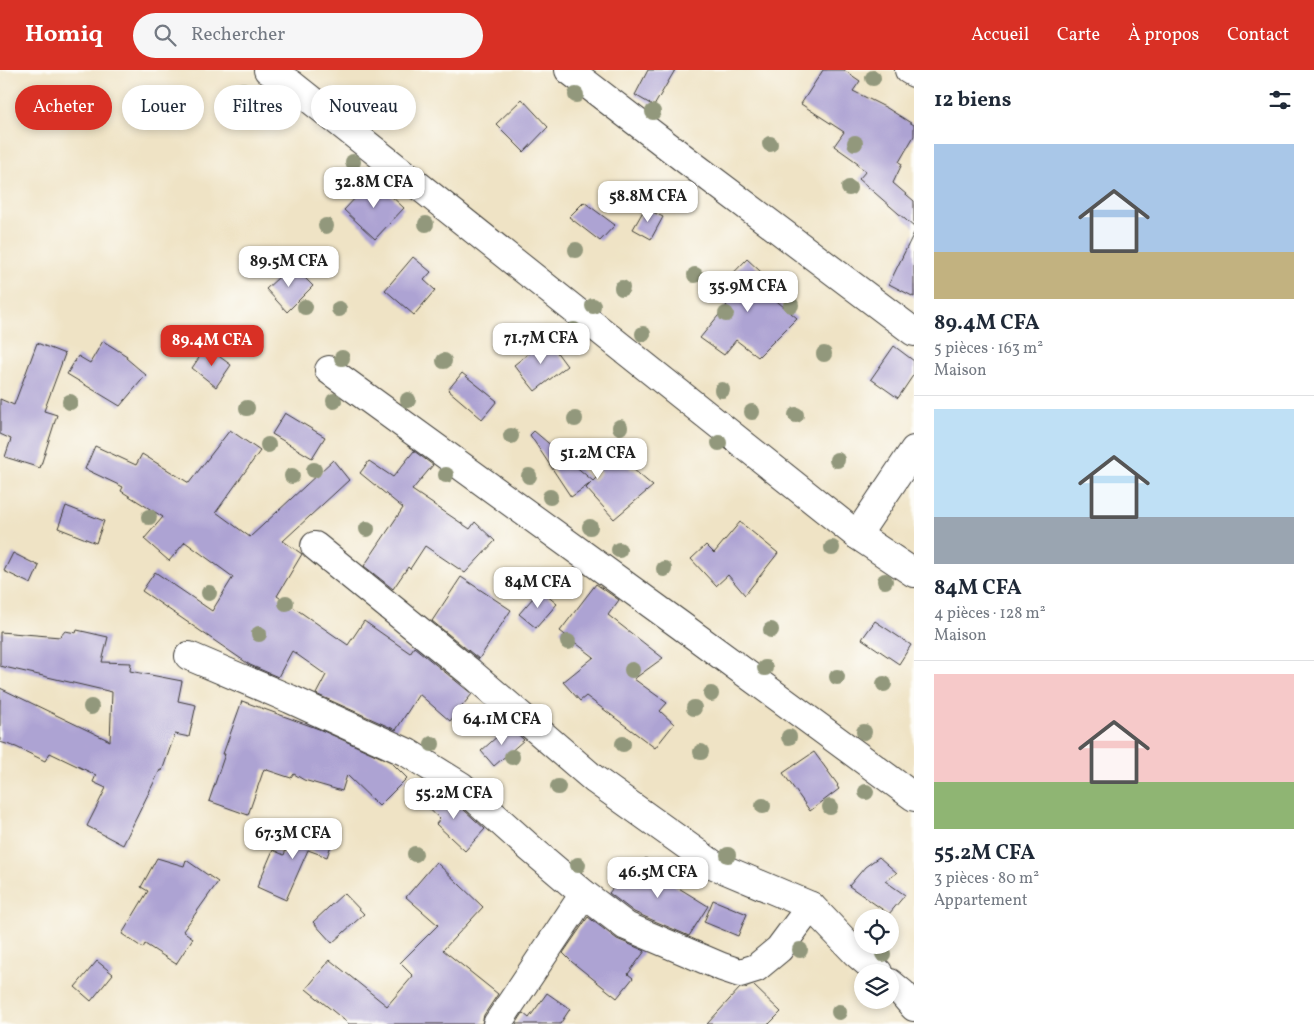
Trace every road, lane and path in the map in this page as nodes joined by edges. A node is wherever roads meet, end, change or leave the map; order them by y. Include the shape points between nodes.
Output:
1 (268, 70) edge
2 (569, 70) edge
3 (909, 70) edge
4 (914, 73) edge
5 (914, 332) edge
6 (329, 370) dead end
7 (914, 450) edge
8 (856, 535) junction
9 (315, 546) dead end
10 (914, 573) edge
11 (189, 656) dead end
12 (914, 797) edge
13 (584, 894) junction
14 (811, 906) junction
15 (869, 964) edge
16 (899, 991) edge
17 (914, 1007) edge
18 (497, 1024) edge

1 - 8 street via 298,90
2 - 5 street
3 - 4 street
6 - 12 street
7 - 8 street
8 - 10 street
9 - 14 street via 470,672 594,779 714,865
11 - 13 street via 408,753 461,786
13 - 14 street via 626,926 740,973 756,968 779,949
13 - 18 street
14 - 15 street
16 - 17 street

